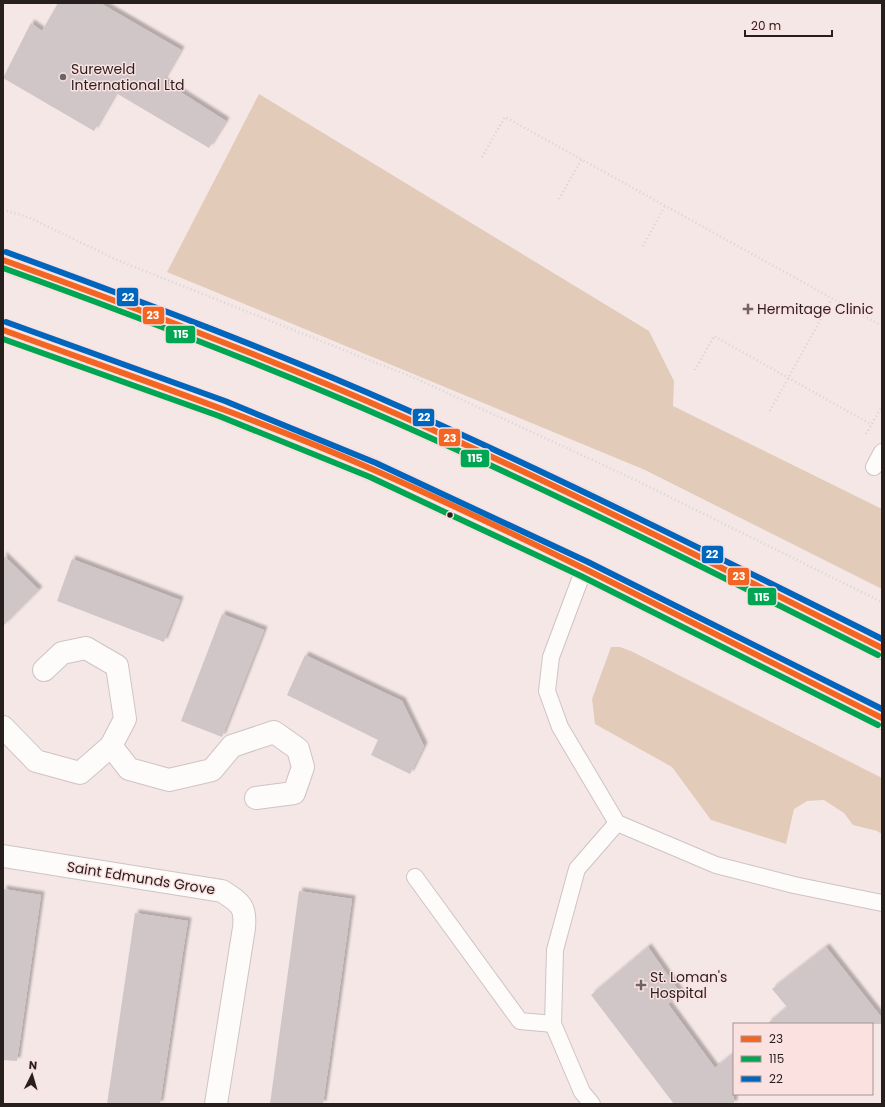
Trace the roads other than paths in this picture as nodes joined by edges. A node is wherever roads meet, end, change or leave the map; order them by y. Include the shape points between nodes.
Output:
1 (3, 260) edge
2 (3, 330) edge
3 (882, 452) edge
4 (874, 467) dead end
5 (584, 570) junction
6 (882, 648) edge
7 (44, 670) dead end
8 (882, 718) edge
9 (3, 727) edge
10 (111, 746) junction
11 (256, 798) dead end
12 (617, 823) junction
13 (3, 856) edge
14 (416, 877) dead end
15 (882, 903) edge
16 (553, 1024) junction
17 (216, 1104) edge
18 (592, 1104) edge

1 - 6 main road via 266,359 454,440 666,540
2 - 5 main road via 222,409 373,470
3 - 4 lane
5 - 8 main road
5 - 12 lane via 551,657 547,691 560,727
7 - 10 main road via 62,653 86,648 117,666 125,719
9 - 10 main road via 36,761 80,773
10 - 11 main road via 129,769 169,780 212,770 232,746 274,732 298,749 303,767 294,793
12 - 15 lane via 716,865 794,885
12 - 16 lane via 577,869 555,950
13 - 17 main road, Saint Edmunds Grove via 222,891 238,902 245,914 244,928
14 - 16 lane via 520,1021
16 - 18 lane via 582,1092

